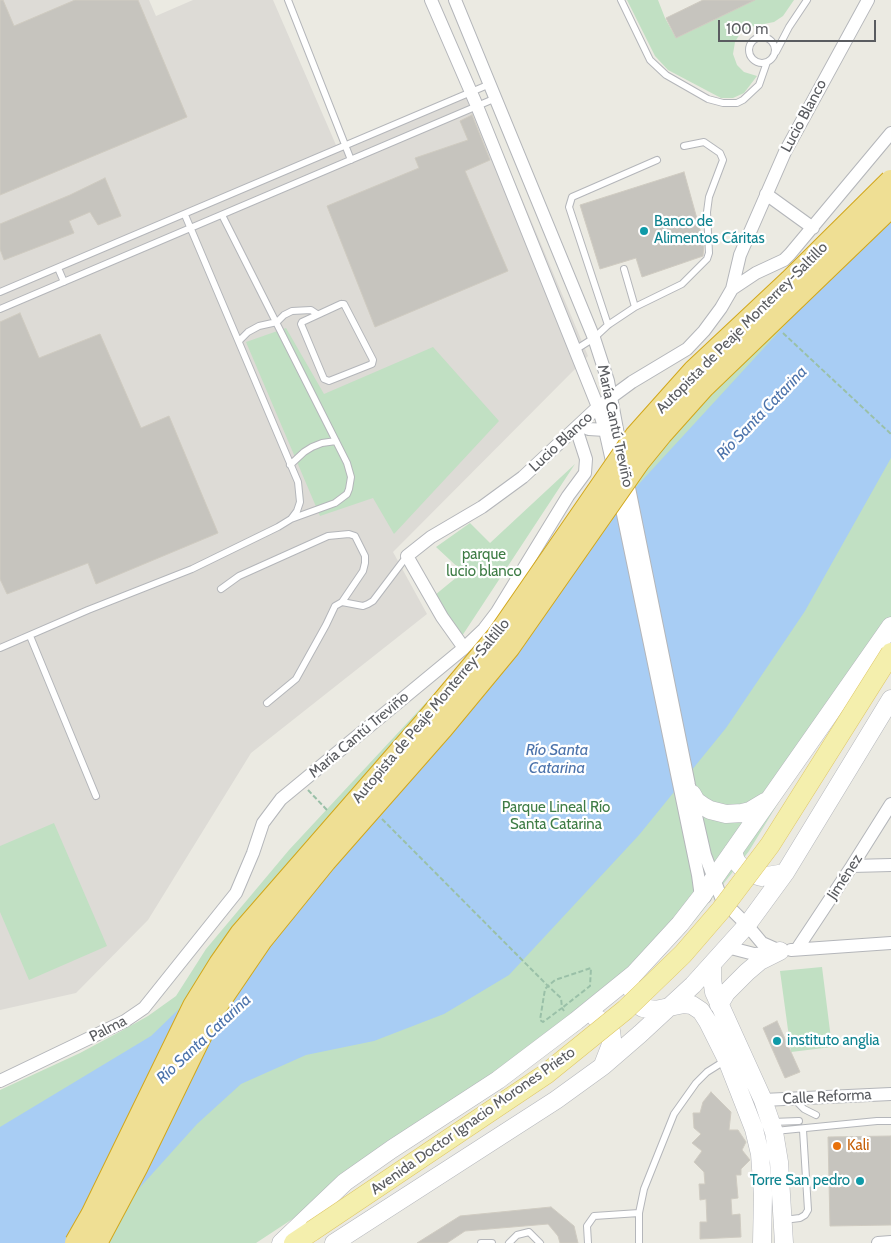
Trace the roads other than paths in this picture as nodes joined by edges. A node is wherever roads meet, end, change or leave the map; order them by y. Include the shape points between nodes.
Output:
1 (288, 0) edge
2 (431, 0) edge
3 (455, 0) edge
4 (621, 0) edge
5 (807, 0) edge
6 (868, 0) edge
7 (775, 54) junction
8 (767, 62) junction
9 (490, 84) junction
10 (471, 92) junction
11 (496, 98) junction
12 (477, 106) junction
13 (891, 133) edge
14 (346, 146) junction
15 (684, 146) dead end
16 (351, 160) junction
17 (657, 160) dead end
18 (891, 181) edge
19 (766, 194) junction
20 (891, 206) edge
21 (185, 215) junction
22 (222, 215) junction
23 (813, 228) junction
24 (191, 229) junction
25 (58, 268) junction
26 (624, 269) dead end
27 (64, 282) junction
28 (732, 290) junction
29 (0, 292) edge
30 (635, 307) junction
31 (0, 309) edge
32 (317, 314) junction
33 (277, 322) junction
34 (608, 325) junction
35 (594, 338) junction
36 (239, 341) junction
37 (575, 350) junction
38 (610, 397) junction
39 (598, 407) junction
40 (576, 429) junction
41 (611, 437) junction
42 (336, 441) junction
43 (290, 465) junction
44 (291, 519) junction
45 (407, 556) junction
46 (221, 589) dead end
47 (342, 602) junction
48 (891, 626) edge
49 (30, 636) junction
50 (0, 648) edge
51 (464, 648) junction
52 (891, 654) edge
53 (891, 678) edge
54 (891, 699) edge
55 (267, 703) dead end
56 (688, 794) junction
57 (773, 795) junction
58 (96, 796) dead end
59 (891, 804) edge
60 (733, 851) junction
61 (891, 865) edge
62 (852, 866) junction
63 (785, 873) junction
64 (713, 879) junction
65 (700, 897) junction
66 (722, 900) junction
67 (747, 925) junction
68 (891, 943) edge
69 (193, 948) joint
70 (727, 948) junction
71 (789, 950) junction
72 (712, 964) junction
73 (634, 974) junction
74 (719, 1005) junction
75 (666, 1009) junction
76 (575, 1022) junction
77 (734, 1056) junction
78 (603, 1066) junction
79 (0, 1081) edge
80 (891, 1094) edge
81 (794, 1099) junction
82 (763, 1100) junction
83 (816, 1115) dead end
84 (799, 1121) dead end
85 (891, 1121) edge
86 (772, 1127) junction
87 (803, 1130) junction
88 (639, 1213) junction
89 (783, 1220) junction
90 (316, 1239) edge
91 (891, 1242) edge
92 (76, 1243) edge
93 (96, 1243) edge
94 (281, 1243) edge
95 (294, 1243) edge
96 (334, 1243) edge
97 (481, 1243) edge
98 (492, 1243) edge
99 (508, 1243) edge
100 (540, 1243) edge
101 (588, 1243) edge
102 (639, 1243) edge
103 (762, 1243) edge
104 (784, 1243) edge
105 (878, 1243) edge

1 - 14 lane
2 - 10 street, María Cantú Treviño
3 - 9 street, María Cantú Treviño
4 - 8 lane via 650,60 666,75 708,99 723,103 743,100 759,85
5 - 7 lane
6 - 19 street, Lucio Blanco via 784,152
7 - 8 lane
7 - 8 lane via 774,45 768,38 759,37 752,42 749,50 752,59
9 - 10 lane
9 - 11 street, María Cantú Treviño
10 - 12 street, María Cantú Treviño
10 - 14 lane
11 - 12 lane
11 - 35 street, María Cantú Treviño
12 - 16 lane
12 - 37 street, María Cantú Treviño
13 - 23 street
14 - 16 lane
14 - 21 lane
15 - 30 lane via 704,142 723,160 708,197 709,253 682,284
16 - 22 lane
17 - 34 lane via 572,197 569,207
18 - 92 highway, Autopista de Peaje Monterrey-Saltillo, bridge via 694,372 636,436 498,636 241,934 194,1006
19 - 23 street
19 - 28 street, Lucio Blanco via 740,255
20 - 93 highway, Autopista de Peaje Monterrey-Saltillo, bridge via 704,386 661,434 509,647 261,940 212,1012
21 - 24 lane
21 - 25 lane
22 - 24 lane
22 - 33 lane
23 - 28 street via 784,260 756,273
24 - 27 lane
24 - 36 lane
25 - 27 lane
25 - 29 lane
26 - 30 lane
27 - 31 lane
28 - 38 street, Lucio Blanco via 704,331 687,349
30 - 34 lane
32 - 32 lane via 301,324 324,379 329,382 372,364 373,360 344,304
32 - 33 lane via 311,310 292,312
33 - 36 lane via 259,326
33 - 42 lane
34 - 35 lane
35 - 37 lane
35 - 38 street, María Cantú Treviño via 608,380
36 - 43 lane
37 - 39 street, María Cantú Treviño
38 - 39 street, Lucio Blanco
38 - 41 street, María Cantú Treviño
39 - 40 street, Lucio Blanco
39 - 41 street, María Cantú Treviño
40 - 41 street, María Cantú Treviño via 589,429
40 - 45 street, Lucio Blanco via 509,488
40 - 51 street, María Cantú Treviño via 581,466 568,496 497,612
41 - 56 street, María Cantú Treviño, bridge
41 - 56 street, María Cantú Treviño, bridge
42 - 43 lane via 312,447
42 - 44 lane via 351,477 346,494 335,503
43 - 44 lane via 300,492 297,511
44 - 49 lane via 192,569
45 - 47 lane via 373,601 362,606
45 - 51 street
46 - 47 lane via 239,576 328,536 349,534 355,536 365,562
47 - 55 lane via 335,606 296,679
48 - 57 street
49 - 50 lane
49 - 58 lane
51 - 69 street, María Cantú Treviño via 282,799 263,822 236,893
52 - 90 main road, Avenida Doctor Ignacio Morones Prieto, bridge via 770,845 683,954 625,1010 546,1074
53 - 90 main road, Avenida Doctor Ignacio Morones Prieto via 781,851 730,918 672,982 590,1058 550,1087
54 - 63 street, Avenida Doctor Ignacio Morones Prieto
56 - 57 street via 710,810 734,814 750,811
56 - 64 street
56 - 65 street
57 - 60 street
59 - 62 street, Jiménez
60 - 63 street via 743,869 751,874 761,877
60 - 64 street
61 - 62 street
62 - 71 street, Jiménez
63 - 67 street, Avenida Doctor Ignacio Morones Prieto
64 - 65 street
64 - 66 street
65 - 66 street
65 - 73 street
66 - 67 street
67 - 70 street, Avenida Doctor Ignacio Morones Prieto
67 - 71 street via 762,943
68 - 71 street
69 - 79 street, Palma via 144,1008 125,1021
70 - 71 street via 754,954
70 - 72 street, Avenida Doctor Ignacio Morones Prieto
71 - 74 street via 760,961 726,993
72 - 74 street via 714,992
72 - 75 street, Avenida Doctor Ignacio Morones Prieto
73 - 75 street via 632,991 638,1005 651,1010
73 - 76 street
74 - 77 street
75 - 77 street via 684,1004 696,1007
75 - 78 street, Avenida Doctor Ignacio Morones Prieto
76 - 78 street via 592,1016 607,1024 612,1039
76 - 94 street via 498,1080 345,1182
77 - 82 street
77 - 88 lane via 707,1072 674,1114 646,1182
77 - 103 street via 760,1154
78 - 96 street, Avenida Doctor Ignacio Morones Prieto
80 - 81 street, Calle Reforma
81 - 82 street, Calle Reforma
81 - 83 lane
82 - 86 street
84 - 86 lane
85 - 87 lane
86 - 87 lane
86 - 89 street via 779,1162
87 - 89 lane via 808,1210 800,1218
88 - 101 lane via 594,1216 587,1226
88 - 102 lane
89 - 104 street
90 - 95 main road, Avenida Doctor Ignacio Morones Prieto
91 - 105 street
97 - 98 lane
99 - 100 lane via 517,1235 529,1232

